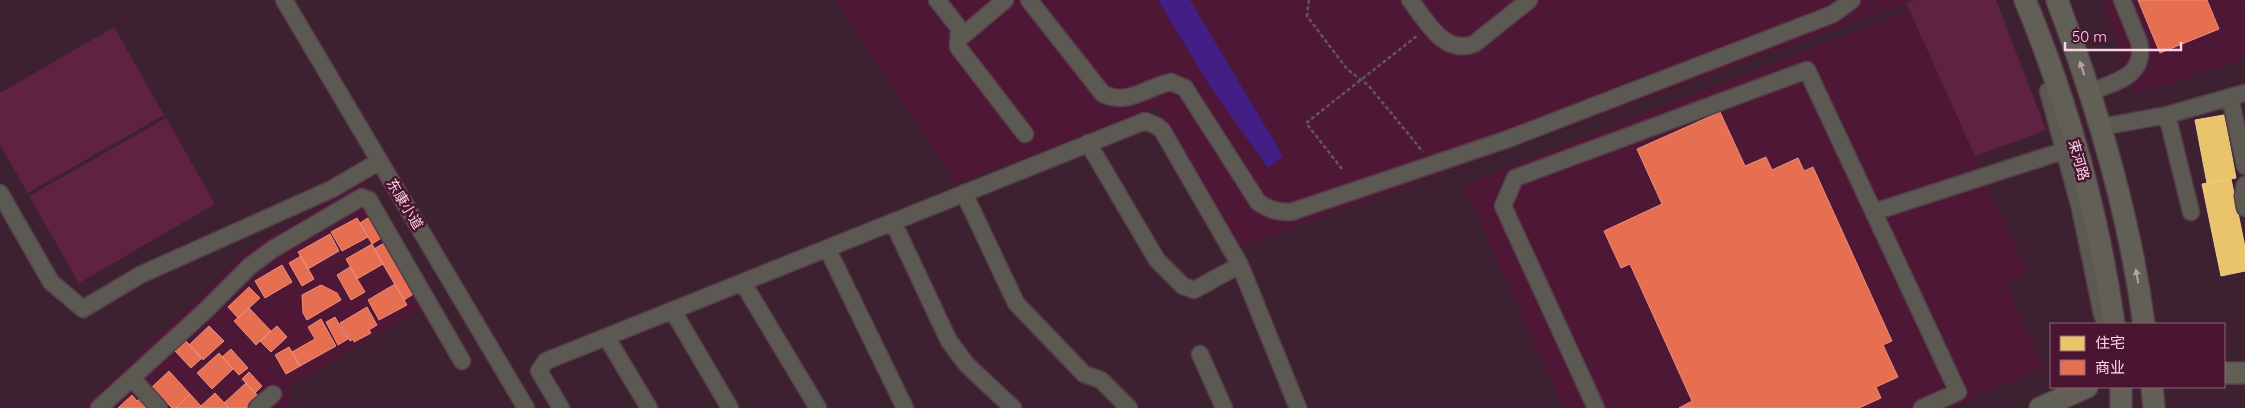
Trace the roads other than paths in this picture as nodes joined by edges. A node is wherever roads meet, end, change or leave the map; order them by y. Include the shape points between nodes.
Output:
1 (284, 0) edge
2 (937, 0) edge
3 (1005, 0) edge
4 (1029, 0) edge
5 (1410, 0) edge
6 (1529, 0) edge
7 (1852, 0) edge
8 (2016, 0) edge
9 (2025, 0) edge
10 (2057, 0) edge
11 (2122, 0) edge
12 (959, 39) junction
13 (2090, 92) junction
14 (2238, 95) edge
15 (2168, 114) junction
16 (2101, 127) junction
17 (1025, 134) dead end
18 (1088, 143) junction
19 (2070, 146) junction
20 (380, 161) junction
21 (2245, 166) edge
22 (2245, 185) edge
23 (332, 189) junction
24 (964, 193) junction
25 (0, 194) edge
26 (343, 208) junction
27 (2245, 208) edge
28 (1874, 212) junction
29 (2191, 212) dead end
30 (893, 222) junction
31 (827, 248) junction
32 (1240, 265) junction
33 (743, 283) junction
34 (673, 311) junction
35 (2106, 323) edge
36 (2114, 323) edge
37 (2144, 323) edge
38 (607, 338) junction
39 (1200, 354) dead end
40 (462, 360) dead end
41 (2225, 373) edge
42 (2245, 373) edge
43 (132, 378) junction
44 (2085, 388) edge
45 (2121, 388) edge
46 (2152, 388) edge
47 (272, 394) dead end
48 (99, 408) edge
49 (159, 408) edge
50 (257, 408) edge
51 (526, 408) edge
52 (561, 408) edge
53 (649, 408) edge
54 (730, 408) edge
55 (818, 408) edge
56 (905, 408) edge
57 (1013, 408) edge
58 (1130, 408) edge
59 (1224, 408) edge
60 (1298, 408) edge
61 (1596, 408) edge
62 (1922, 408) edge
63 (2040, 408) edge
64 (2122, 408) edge
65 (2154, 408) edge

1 - 20 street, 东康小道
2 - 12 street via 959,28
3 - 12 street
4 - 7 street via 1103,94 1126,99 1171,82 1185,88 1258,202 1273,211 1291,212 1508,139 1833,14
5 - 6 street via 1444,42 1456,47 1474,44
8 - 19 street
9 - 19 main road, 束河路 via 2045,54
13 -> 10 main road
11 - 13 street via 2141,49 2139,62 2130,75
12 - 17 street via 958,47
13 - 16 main road
14 - 15 street
14 - 21 street
15 - 16 street
15 - 29 street
37 -> 16 main road via 2131,245
18 - 24 street
18 - 32 street via 1158,260 1183,286 1194,290
18 - 32 street via 1140,122 1146,121 1162,130
19 - 28 street
19 - 35 street
19 - 36 main road, 束河路 via 2102,251
20 - 23 street
20 - 51 street, 东康小道
22 - 27 street
23 - 25 street via 140,275 83,309 51,282
23 - 26 street
24 - 30 street
24 - 58 street via 1016,303 1084,374 1101,380
26 - 40 street via 362,197 369,200
26 - 43 street via 250,266
28 - 61 street via 1807,70 1515,178 1503,206
28 - 62 street via 1958,392
30 - 31 street
30 - 57 street via 948,340 967,365
31 - 33 street
31 - 56 street
32 - 60 street
33 - 34 street
33 - 55 street
34 - 38 street
34 - 54 street
38 - 52 street via 546,361 539,371
38 - 53 street
39 - 59 street
41 - 42 main road
43 - 48 street
43 - 49 street
44 - 63 main road
45 - 64 main road
46 - 65 main road
47 - 50 street

